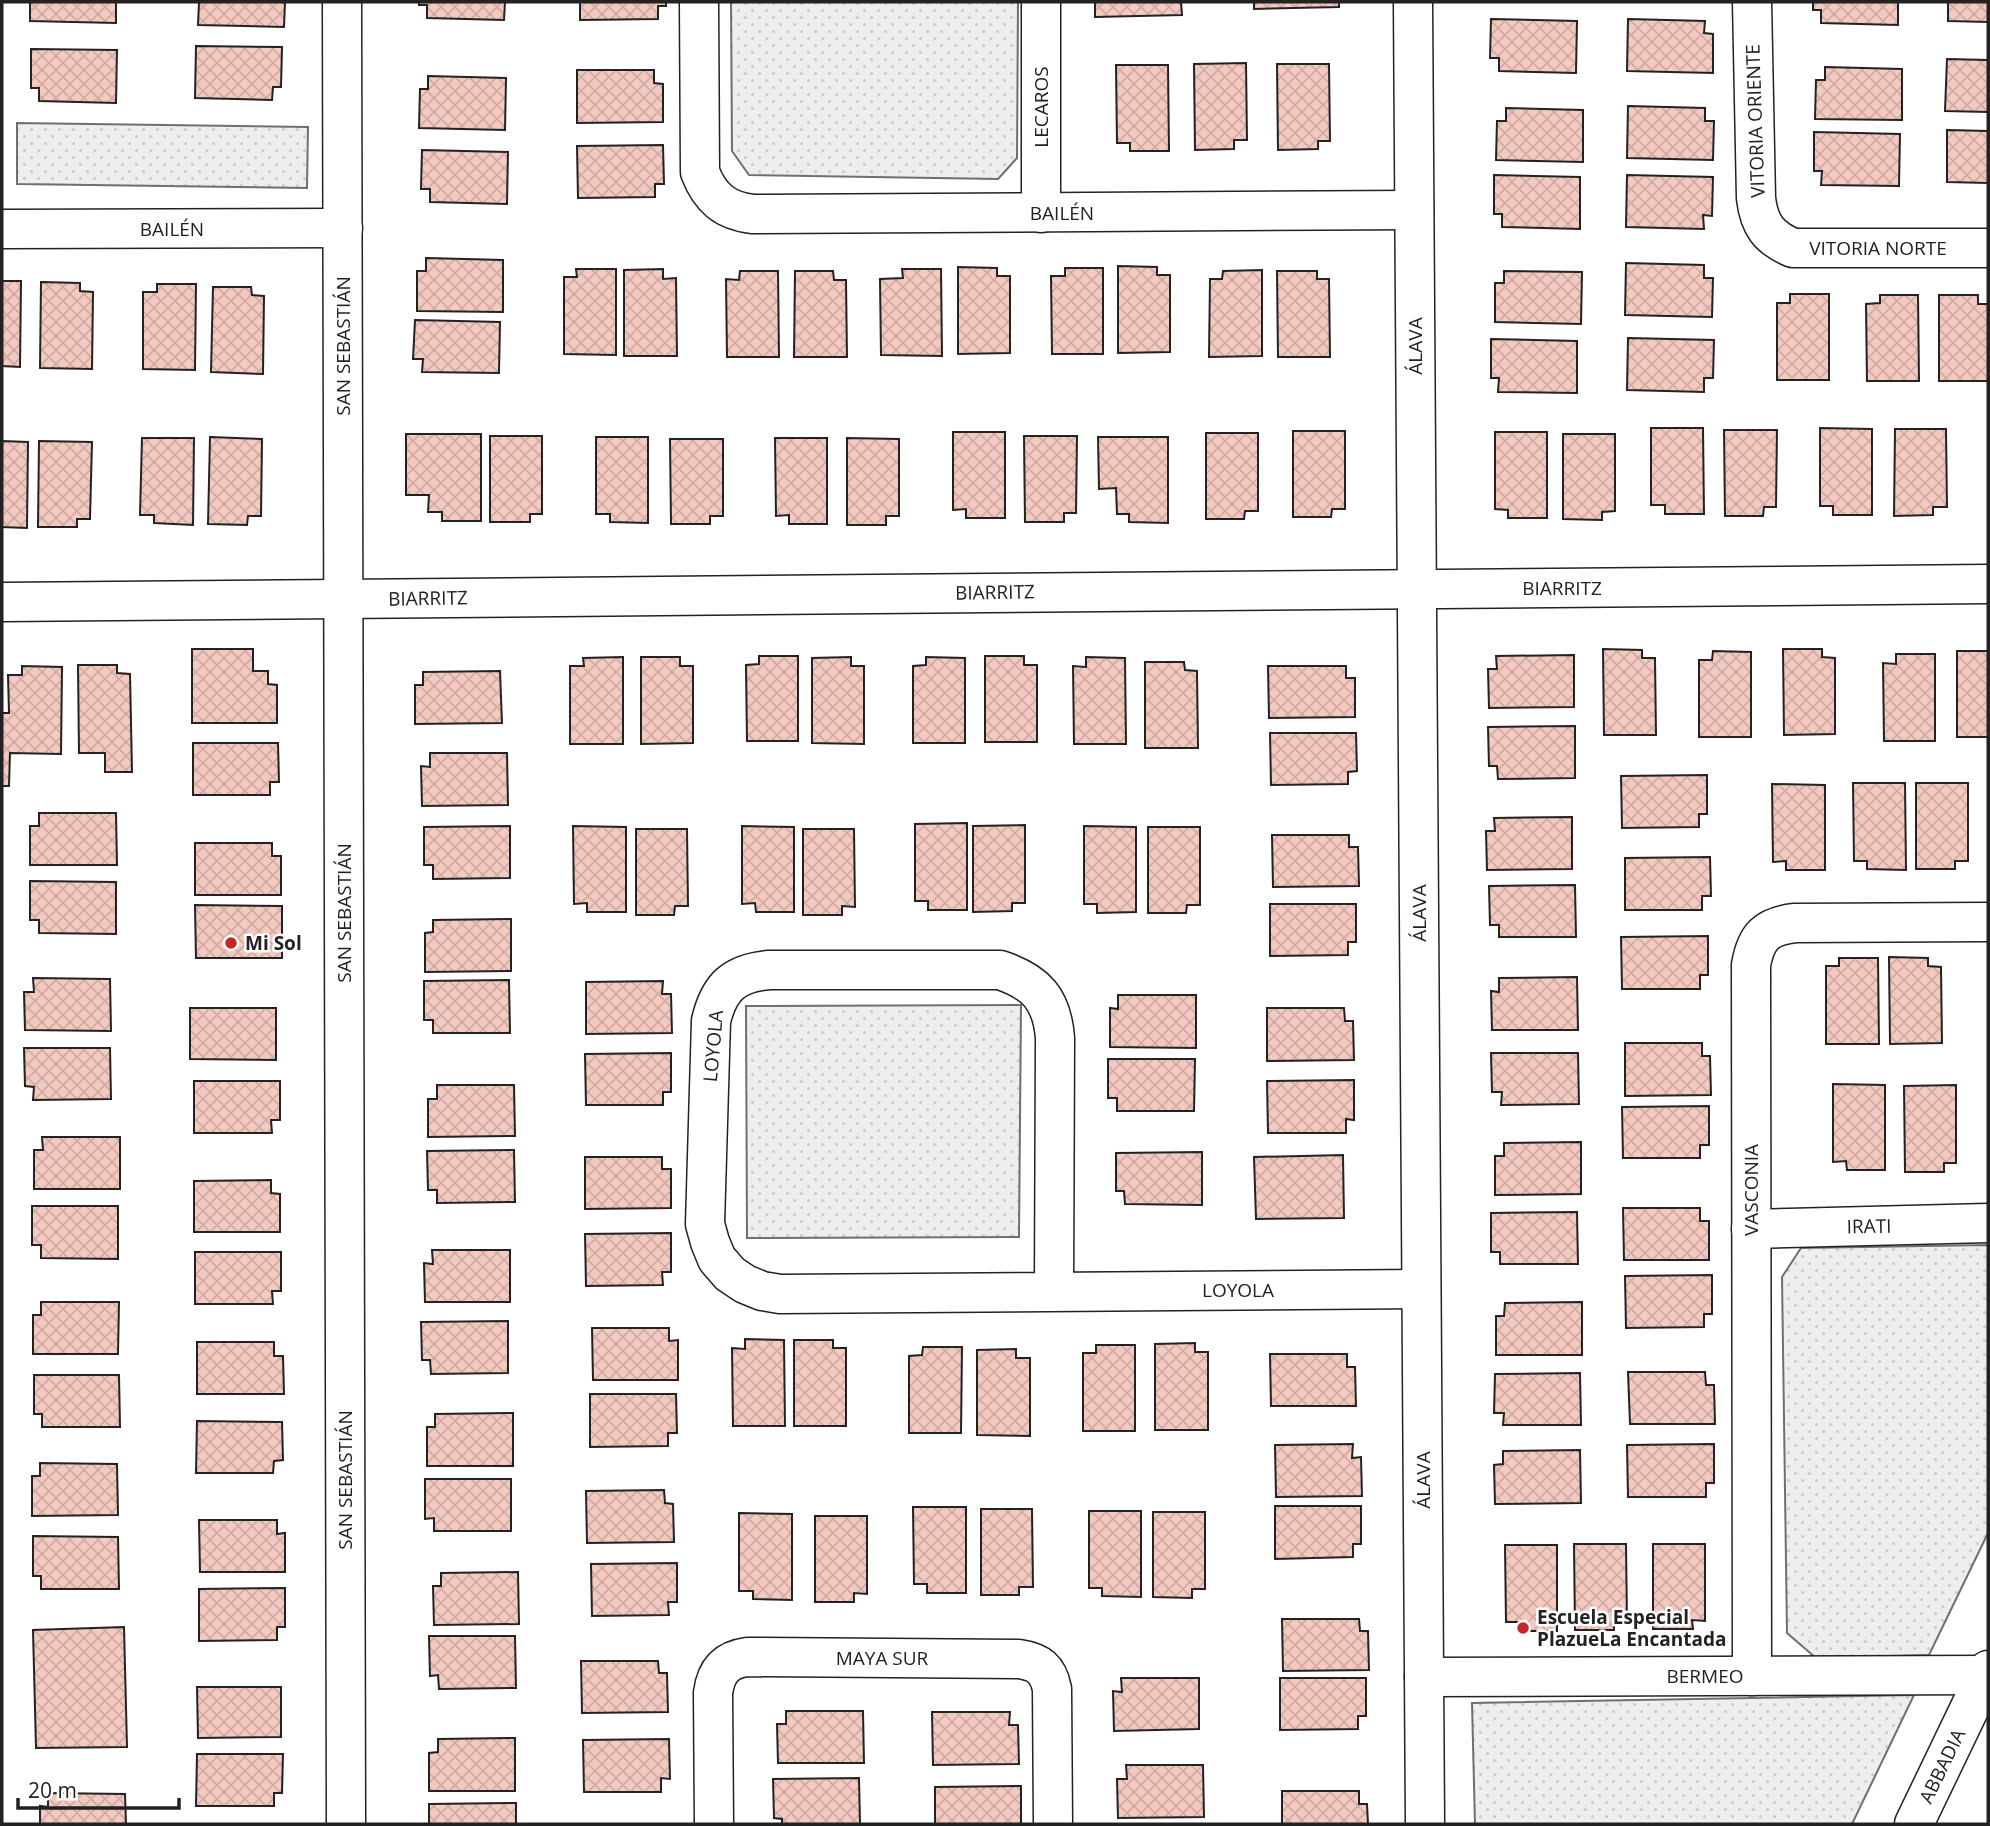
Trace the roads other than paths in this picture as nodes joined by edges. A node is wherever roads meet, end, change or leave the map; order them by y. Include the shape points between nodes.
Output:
1 (342, 2) edge
2 (699, 2) edge
3 (1041, 2) edge
4 (1413, 2) edge
5 (1752, 2) edge
6 (1414, 210) junction
7 (1041, 213) junction
8 (2, 229) edge
9 (343, 229) junction
10 (1772, 237) joint
11 (1988, 248) edge
12 (1988, 584) edge
13 (1417, 588) junction
14 (344, 598) junction
15 (2, 602) edge
16 (1988, 922) edge
17 (1988, 1223) edge
18 (1751, 1229) junction
19 (1421, 1289) junction
20 (1054, 1291) junction
21 (1987, 1673) edge
22 (1752, 1676) junction
23 (1424, 1677) junction
24 (346, 1824) edge
25 (713, 1824) edge
26 (1053, 1824) edge
27 (1425, 1824) edge
28 (1914, 1824) edge

1 - 9 street, SAN SEBASTIÁN
2 - 7 street, BAILÉN via 700,172 713,198 753,214
3 - 7 street, LECAROS
4 - 6 street, ÁLAVA
5 - 10 street, VITORIA ORIENTE via 1756,198 1762,225
6 - 7 street, BAILÉN
6 - 13 street, ÁLAVA
8 - 9 street, BAILÉN
9 - 14 street, SAN SEBASTIÁN
10 - 11 street, VITORIA NORTE via 1793,248
12 - 13 street, BIARRITZ
13 - 14 street, BIARRITZ
13 - 19 street, ÁLAVA
14 - 15 street, BIARRITZ
14 - 24 street, SAN SEBASTIÁN
16 - 18 street, VASCONIA via 1795,923 1778,925 1763,934 1751,965
17 - 18 street, IRATI
18 - 22 street, VASCONIA
19 - 20 street, LOYOLA
19 - 23 street, ÁLAVA
20 - 20 street, LOYOLA via 780,1293 762,1291 730,1273 718,1259 705,1224 712,1021 715,1003 725,988 753,971 1000,970 1020,976 1037,989 1054,1020
21 - 22 street, BERMEO
21 - 28 street, ABBADIA
22 - 23 street, BERMEO
23 - 27 street, ÁLAVA
25 - 26 street, MAYA SUR via 715,1679 733,1659 747,1657 1019,1659 1043,1667 1052,1689

